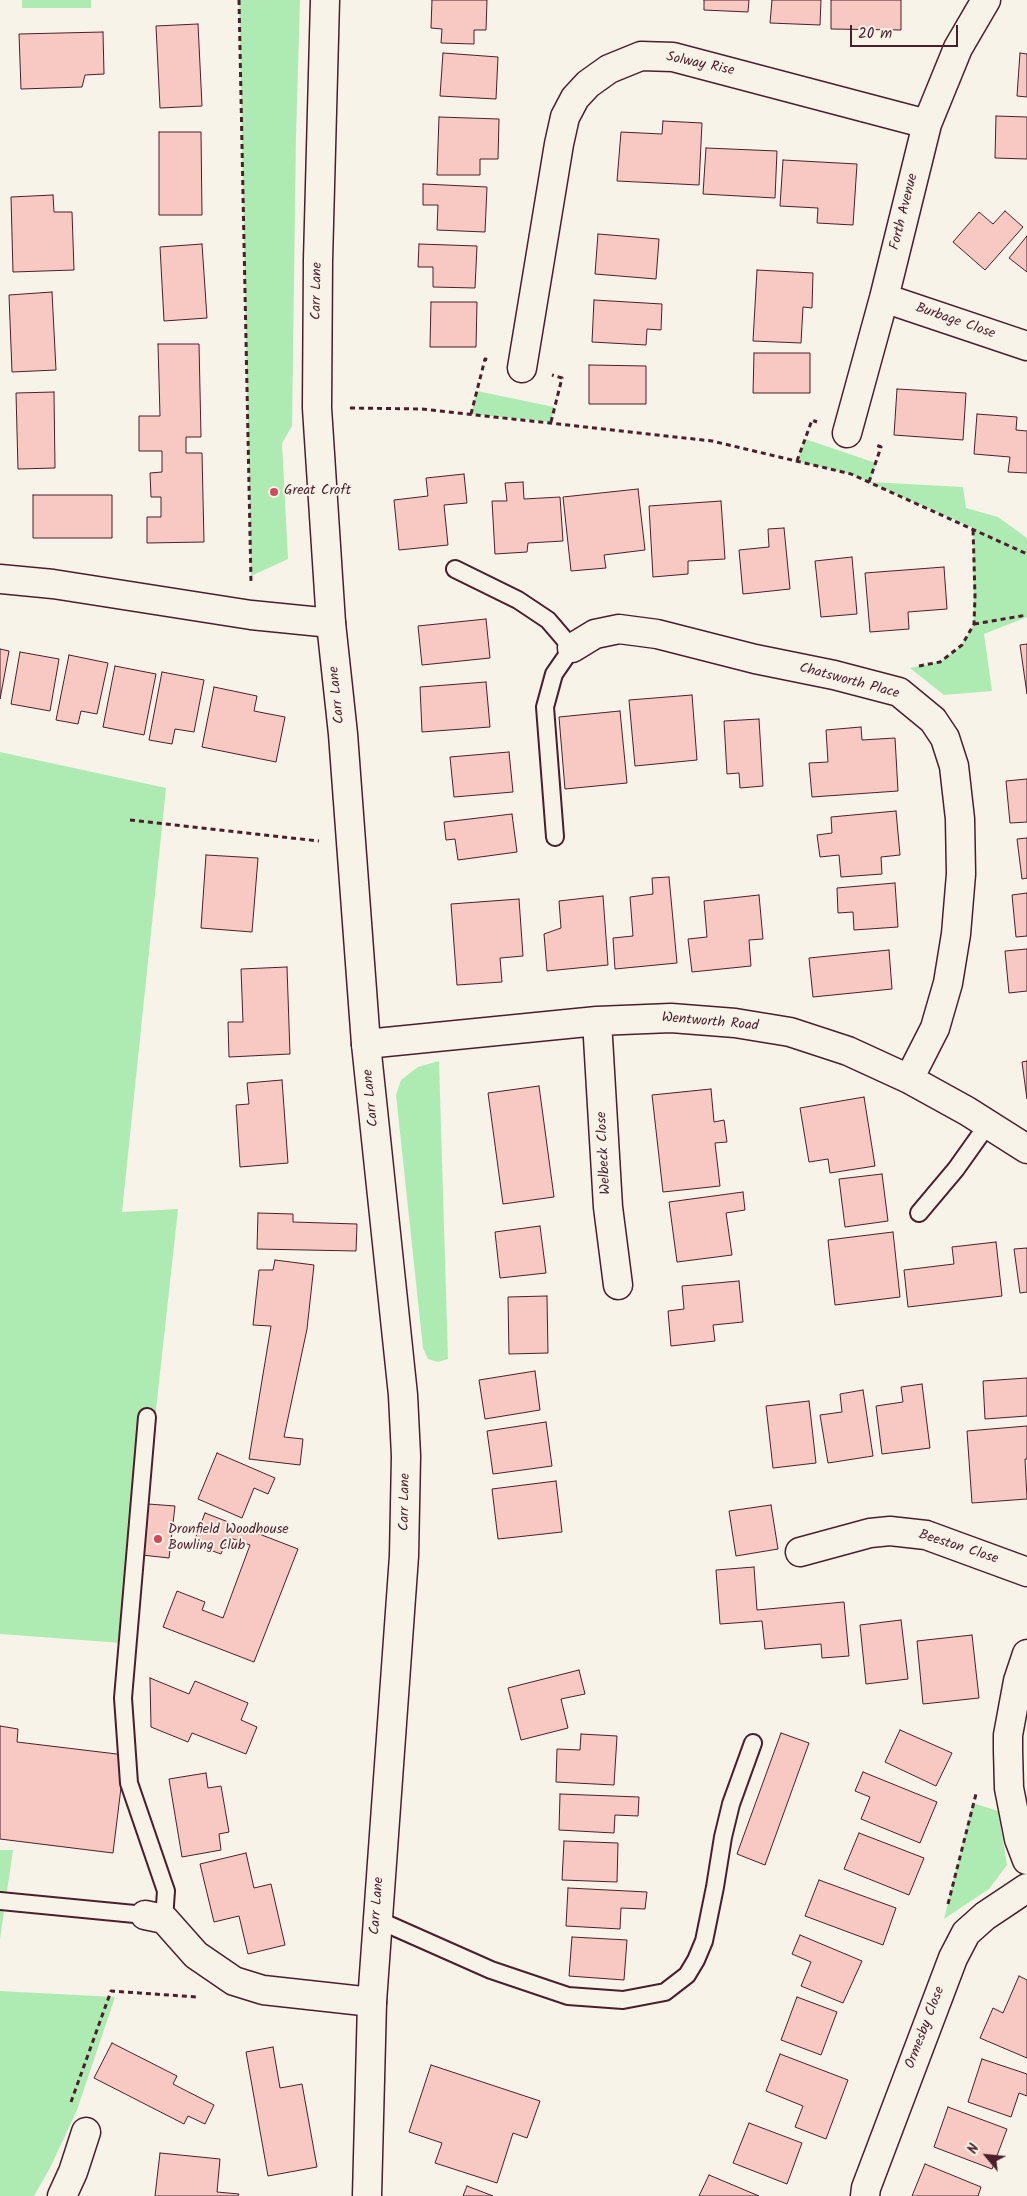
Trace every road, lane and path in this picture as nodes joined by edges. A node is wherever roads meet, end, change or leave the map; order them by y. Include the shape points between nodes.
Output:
1 (240, 0) edge
2 (325, 0) edge
3 (986, 0) edge
4 (927, 124) junction
5 (884, 298) junction
6 (1027, 346) edge
7 (522, 368) dead end
8 (317, 408) junction
9 (847, 433) dead end
10 (973, 528) junction
11 (1027, 554) edge
12 (454, 569) dead end
13 (0, 579) edge
14 (251, 615) junction
15 (1027, 615) edge
16 (331, 623) junction
17 (974, 624) junction
18 (572, 648) junction
19 (878, 686) junction
20 (130, 820) dead end
21 (555, 837) dead end
22 (352, 845) junction
23 (597, 1021) junction
24 (366, 1044) junction
25 (909, 1080) junction
26 (988, 1124) junction
27 (1027, 1149) edge
28 (919, 1213) dead end
29 (618, 1285) dead end
30 (147, 1417) dead end
31 (800, 1552) dead end
32 (1027, 1572) edge
33 (1027, 1654) edge
34 (753, 1743) dead end
35 (978, 1785) dead end
36 (1027, 1860) edge
37 (1027, 1888) edge
38 (0, 1901) edge
39 (946, 1910) dead end
40 (154, 1917) junction
41 (376, 1920) junction
42 (234, 1981) junction
43 (372, 2002) junction
44 (68, 2110) dead end
45 (86, 2132) dead end
46 (62, 2196) edge
47 (366, 2196) edge
48 (865, 2196) edge

1 - 14 path
2 - 8 street, Carr Lane
3 - 4 street, Forth Avenue via 958,48
4 - 5 street, Forth Avenue
4 - 7 street, Solway Rise via 673,56 641,56 609,69 575,98 565,117
5 - 6 street, Burbage Close
5 - 9 street, Forth Avenue
8 - 10 path via 422,409 712,441 851,474
8 - 16 street, Carr Lane
10 - 11 path
10 - 17 path
12 - 18 lane via 518,600 548,620
13 - 14 street via 53,584
14 - 16 street
15 - 17 path
16 - 22 street, Carr Lane
17 - 19 path via 962,644 940,662 894,673
18 - 19 street, Chatsworth Place via 595,634 619,629 657,634
18 - 21 lane via 554,674 545,707
19 - 25 street, Chatsworth Place via 899,692 917,705 945,738 954,766 960,818 961,874 948,983 934,1028
20 - 22 path
22 - 24 street, Carr Lane
23 - 24 street, Wentworth Road
23 - 25 street, Wentworth Road via 671,1018 735,1023 790,1032 848,1051
23 - 29 street, Welbeck Close via 608,1207
24 - 41 street, Carr Lane via 403,1395 406,1456 404,1556
25 - 26 street, Wentworth Road
26 - 27 street, Wentworth Road
26 - 28 lane
30 - 40 lane via 123,1698 129,1783 166,1891
31 - 32 street, Beeston Close via 890,1530 926,1536
33 - 36 street via 1018,1681 1008,1742 1009,1788 1019,1839
34 - 41 lane via 731,1804 704,1941 687,1975 665,1992 622,2000 568,1996 491,1970
35 - 39 path
37 - 48 street, Ormesby Close via 966,1933 953,1958
38 - 40 lane
40 - 42 street via 196,1955
41 - 43 street, Carr Lane
42 - 43 street via 262,1990
42 - 44 path via 219,1998 111,1991
43 - 47 street, Carr Lane
45 - 46 street

